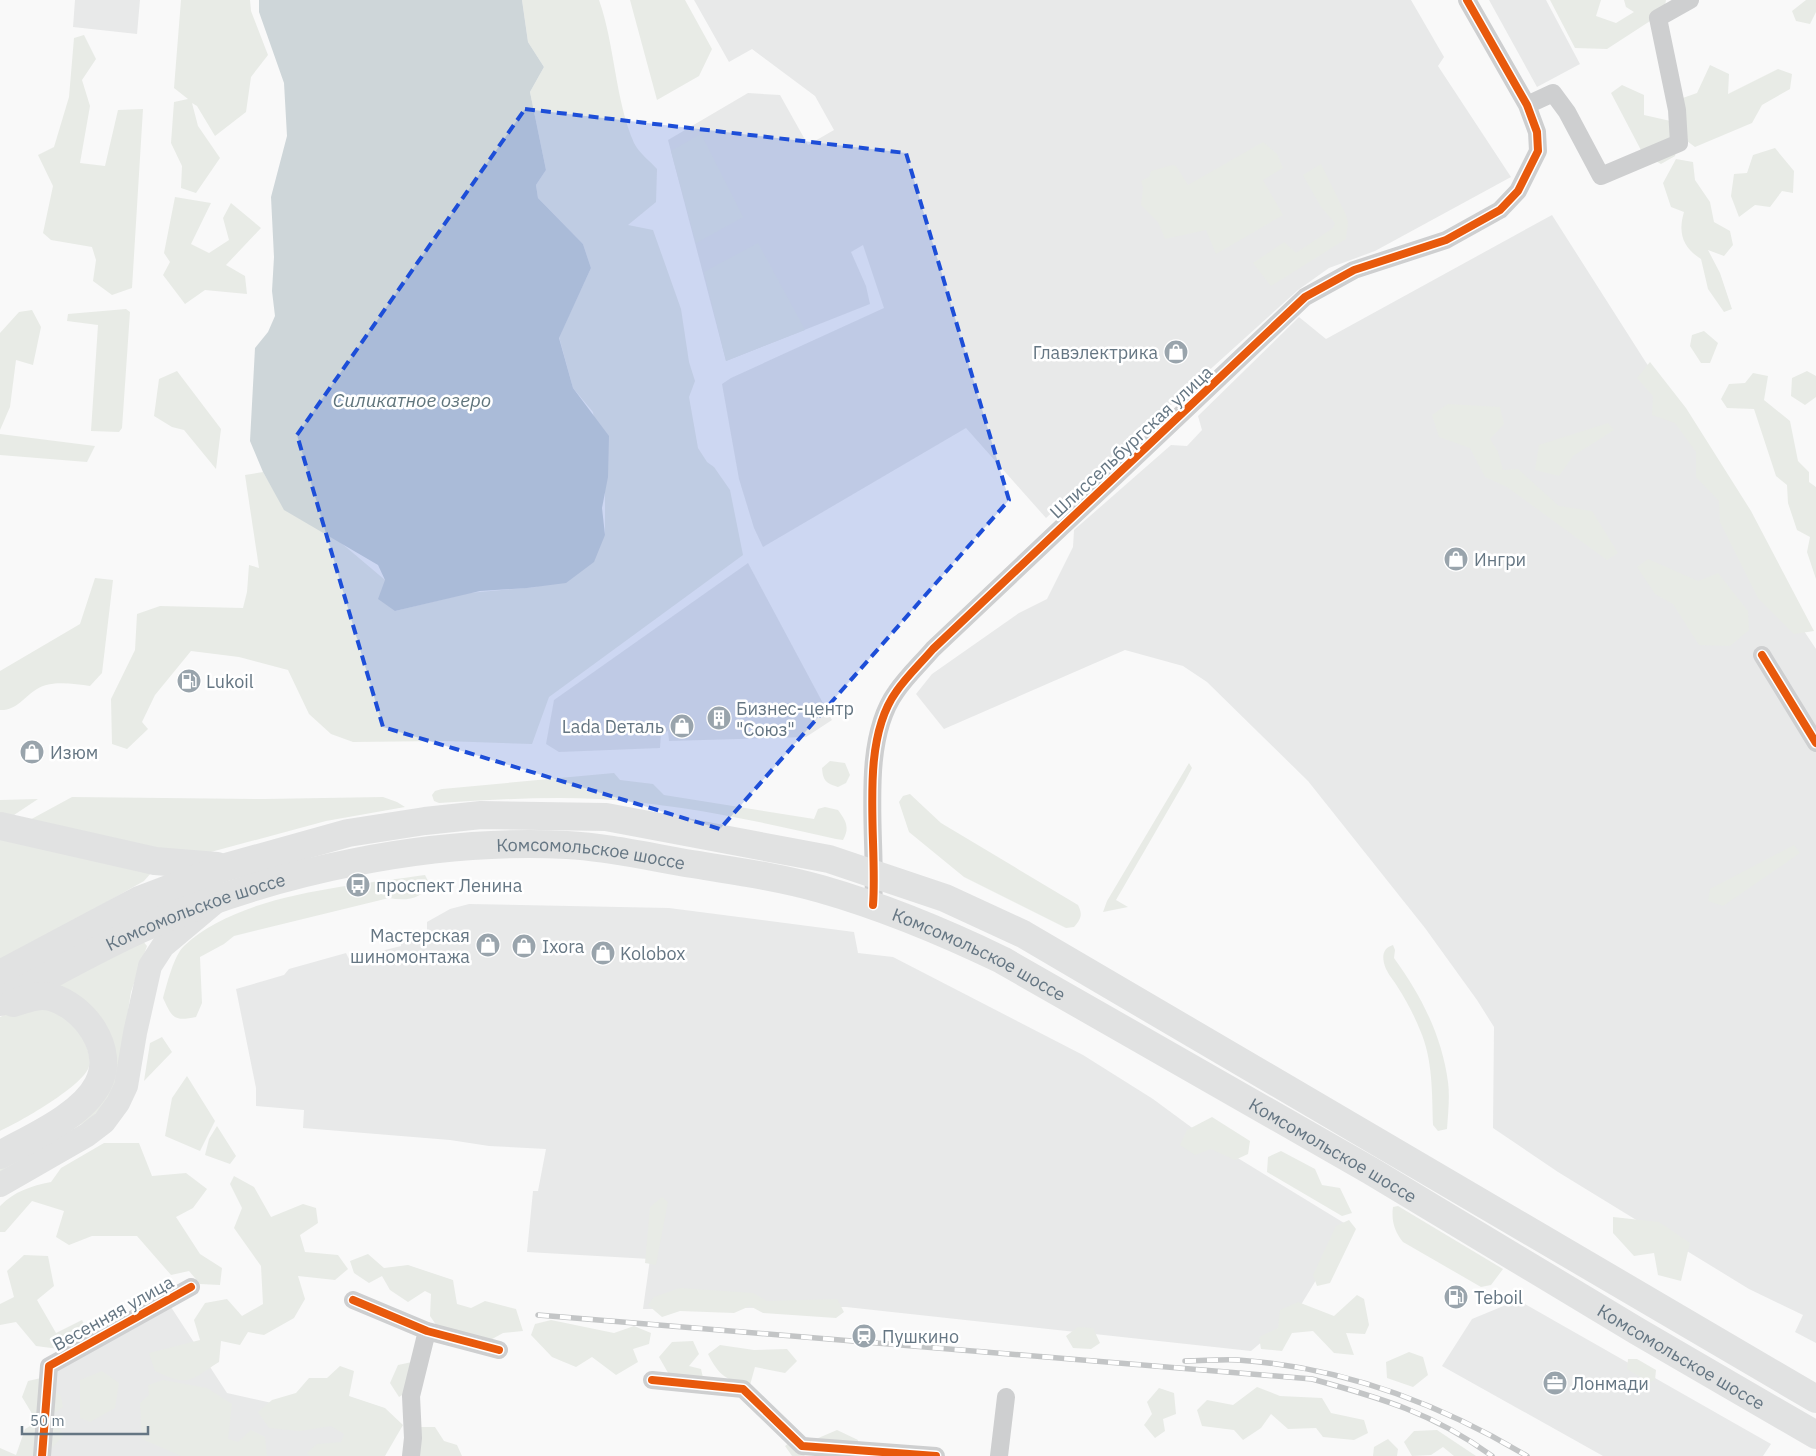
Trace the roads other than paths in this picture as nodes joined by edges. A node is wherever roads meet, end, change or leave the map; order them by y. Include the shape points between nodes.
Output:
1 (1467, 0) edge
2 (1690, 0) edge
3 (1527, 105) junction
4 (1762, 655) dead end
5 (1816, 743) edge
6 (0, 826) edge
7 (226, 867) junction
8 (875, 874) junction
9 (217, 900) junction
10 (873, 905) junction
11 (0, 974) edge
12 (0, 1002) edge
13 (0, 1007) edge
14 (0, 1155) edge
15 (0, 1185) edge
16 (191, 1287) dead end
17 (353, 1300) dead end
18 (428, 1332) junction
19 (499, 1350) dead end
20 (652, 1380) dead end
21 (1006, 1398) dead end
22 (1816, 1399) edge
23 (1816, 1435) edge
24 (42, 1456) edge
25 (411, 1456) edge
26 (936, 1456) edge
27 (999, 1456) edge

1 - 3 street, Шлиссельбургская улица
2 - 3 street via 1658,18 1677,110 1679,143 1601,176 1567,112 1553,93
3 - 8 street, Шлиссельбургская улица via 1537,132 1538,151 1518,191 1500,210 1446,240 1354,270 1305,297 933,649 895,693 882,723 872,768
4 - 5 street
6 - 7 main road via 155,861
7 - 8 main road, Комсомольское шоссе via 348,833 425,821 481,816 606,817 829,859
7 - 11 main road, Комсомольское шоссе via 139,900
8 - 10 street, Шлиссельбургская улица
8 - 22 main road, Комсомольское шоссе via 946,898 1023,934
9 - 10 main road, Комсомольское шоссе via 347,864 427,850 485,845 567,845 748,873
9 - 12 main road, Комсомольское шоссе via 152,924
9 - 15 main road via 164,946 150,966 126,1086 104,1122
10 - 23 main road, Комсомольское шоссе via 951,935 1002,960 1371,1171
13 - 14 main road via 32,996 66,1002 80,1012 92,1028 100,1047 102,1066 99,1083 86,1103
16 - 24 street, Весенняя улица via 49,1366
17 - 18 street
18 - 19 street
18 - 25 street via 412,1396
20 - 26 street via 743,1388 802,1446
21 - 27 street

